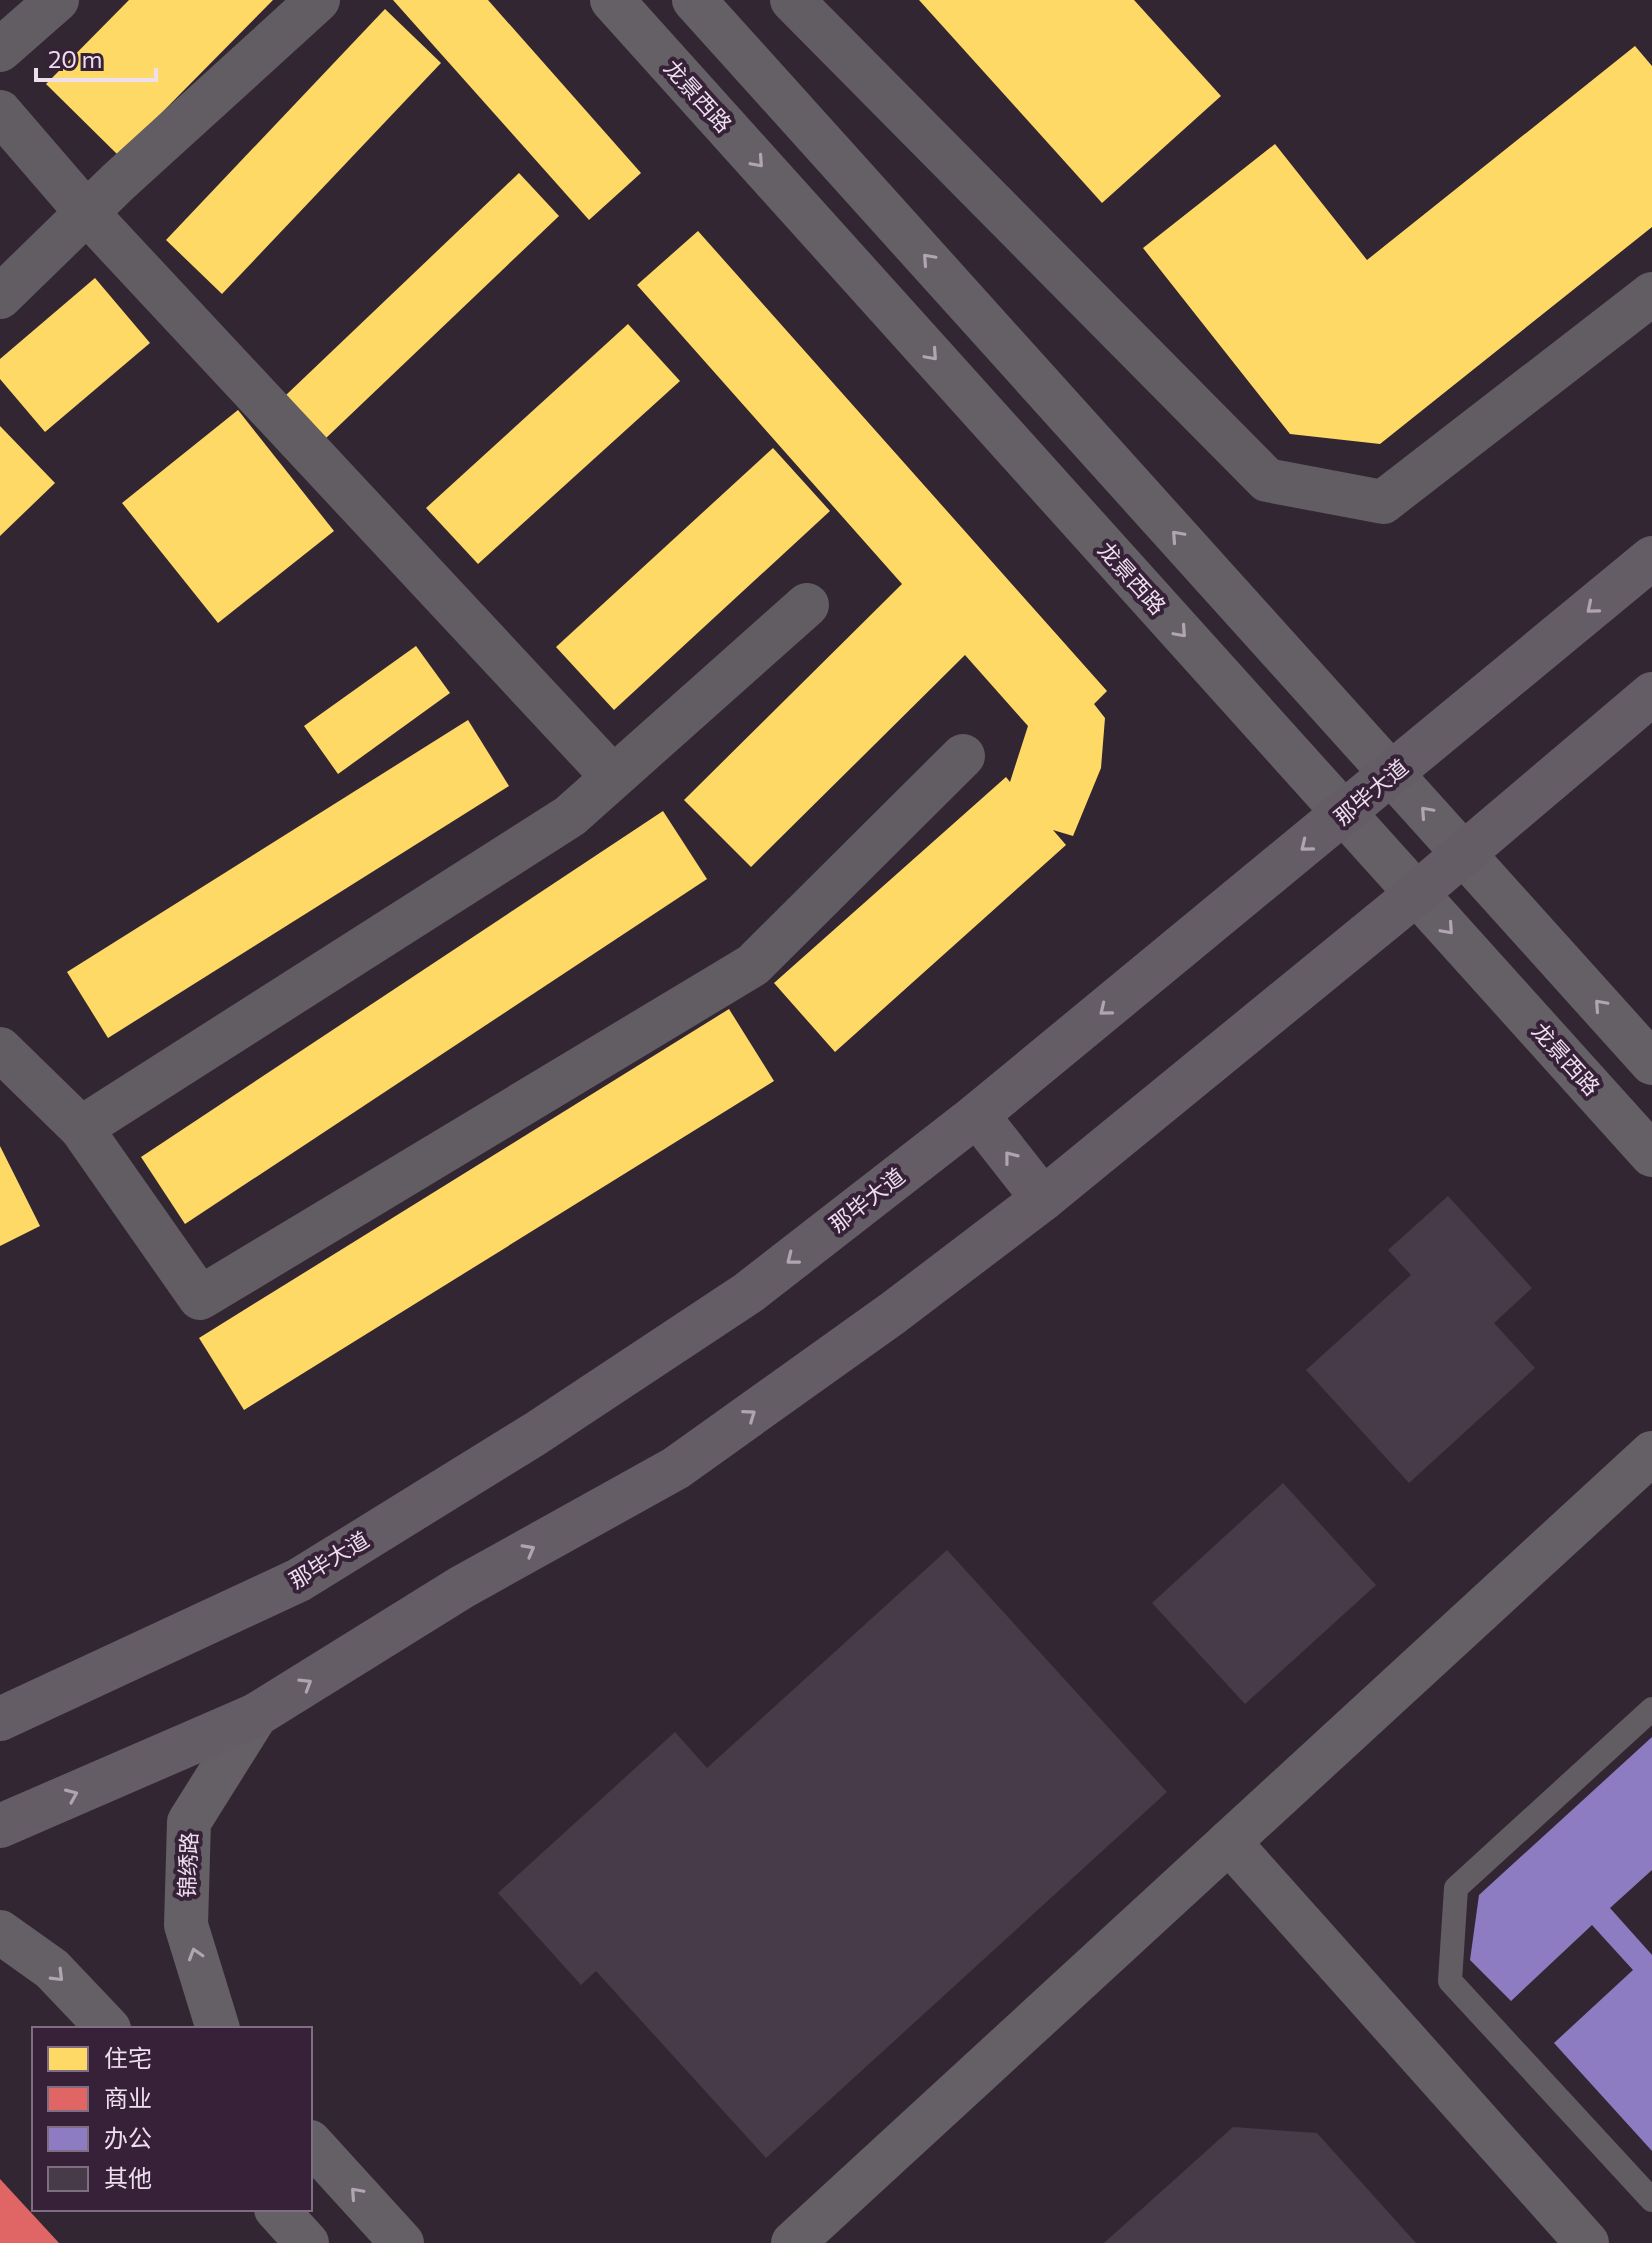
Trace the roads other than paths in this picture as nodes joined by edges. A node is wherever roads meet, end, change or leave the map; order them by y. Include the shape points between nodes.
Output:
1 (57, 0) edge
2 (318, 0) edge
3 (612, 0) edge
4 (792, 0) edge
5 (701, 2) edge
6 (0, 50) edge
7 (0, 112) edge
8 (87, 213) junction
9 (1652, 294) edge
10 (0, 297) edge
11 (1652, 558) edge
12 (807, 605) dead end
13 (1652, 694) edge
14 (963, 756) dead end
15 (1392, 775) junction
16 (613, 777) junction
17 (1345, 814) junction
18 (1464, 854) junction
19 (1416, 894) junction
20 (0, 1049) edge
21 (1652, 1063) edge
22 (977, 1115) junction
23 (81, 1128) junction
24 (1652, 1155) edge
25 (1043, 1199) junction
26 (1652, 1453) edge
27 (1652, 1709) edge
28 (256, 1715) junction
29 (0, 1719) edge
30 (0, 1826) edge
31 (1229, 1842) junction
32 (0, 1932) edge
33 (107, 2027) edge
34 (217, 2027) edge
35 (312, 2144) edge
36 (1652, 2200) edge
37 (278, 2211) edge
38 (307, 2243) edge
39 (402, 2243) edge
40 (793, 2243) edge
41 (1587, 2243) edge

1 - 6 street
2 - 8 street
3 -> 17 main road, 龙景西路
4 - 9 street via 1267,480 1383,502
15 -> 5 main road
7 - 8 street
8 - 10 street
8 - 16 street
11 -> 15 main road, 那毕大道
12 - 16 street
13 - 18 main road
14 - 23 street via 753,965 200,1298
15 - 17 main road, 那毕大道
18 -> 15 main road
16 - 23 street via 570,816
17 - 19 main road, 龙景西路
17 -> 22 main road, 那毕大道
18 - 19 main road
21 -> 18 main road
19 -> 24 main road, 龙景西路
19 - 25 main road
20 - 23 street
25 -> 22 main road
22 -> 29 main road, 那毕大道 via 748,1293 535,1434 299,1580
28 -> 25 main road via 462,1587 676,1468
26 - 31 main road
27 - 36 lane via 1456,1888 1450,1981
30 -> 28 main road
34 -> 28 main road, 锦绣路 via 186,1925 189,1822
31 - 40 main road
31 - 41 main road
32 -> 33 main road via 52,1969
39 -> 35 main road
37 - 38 main road

